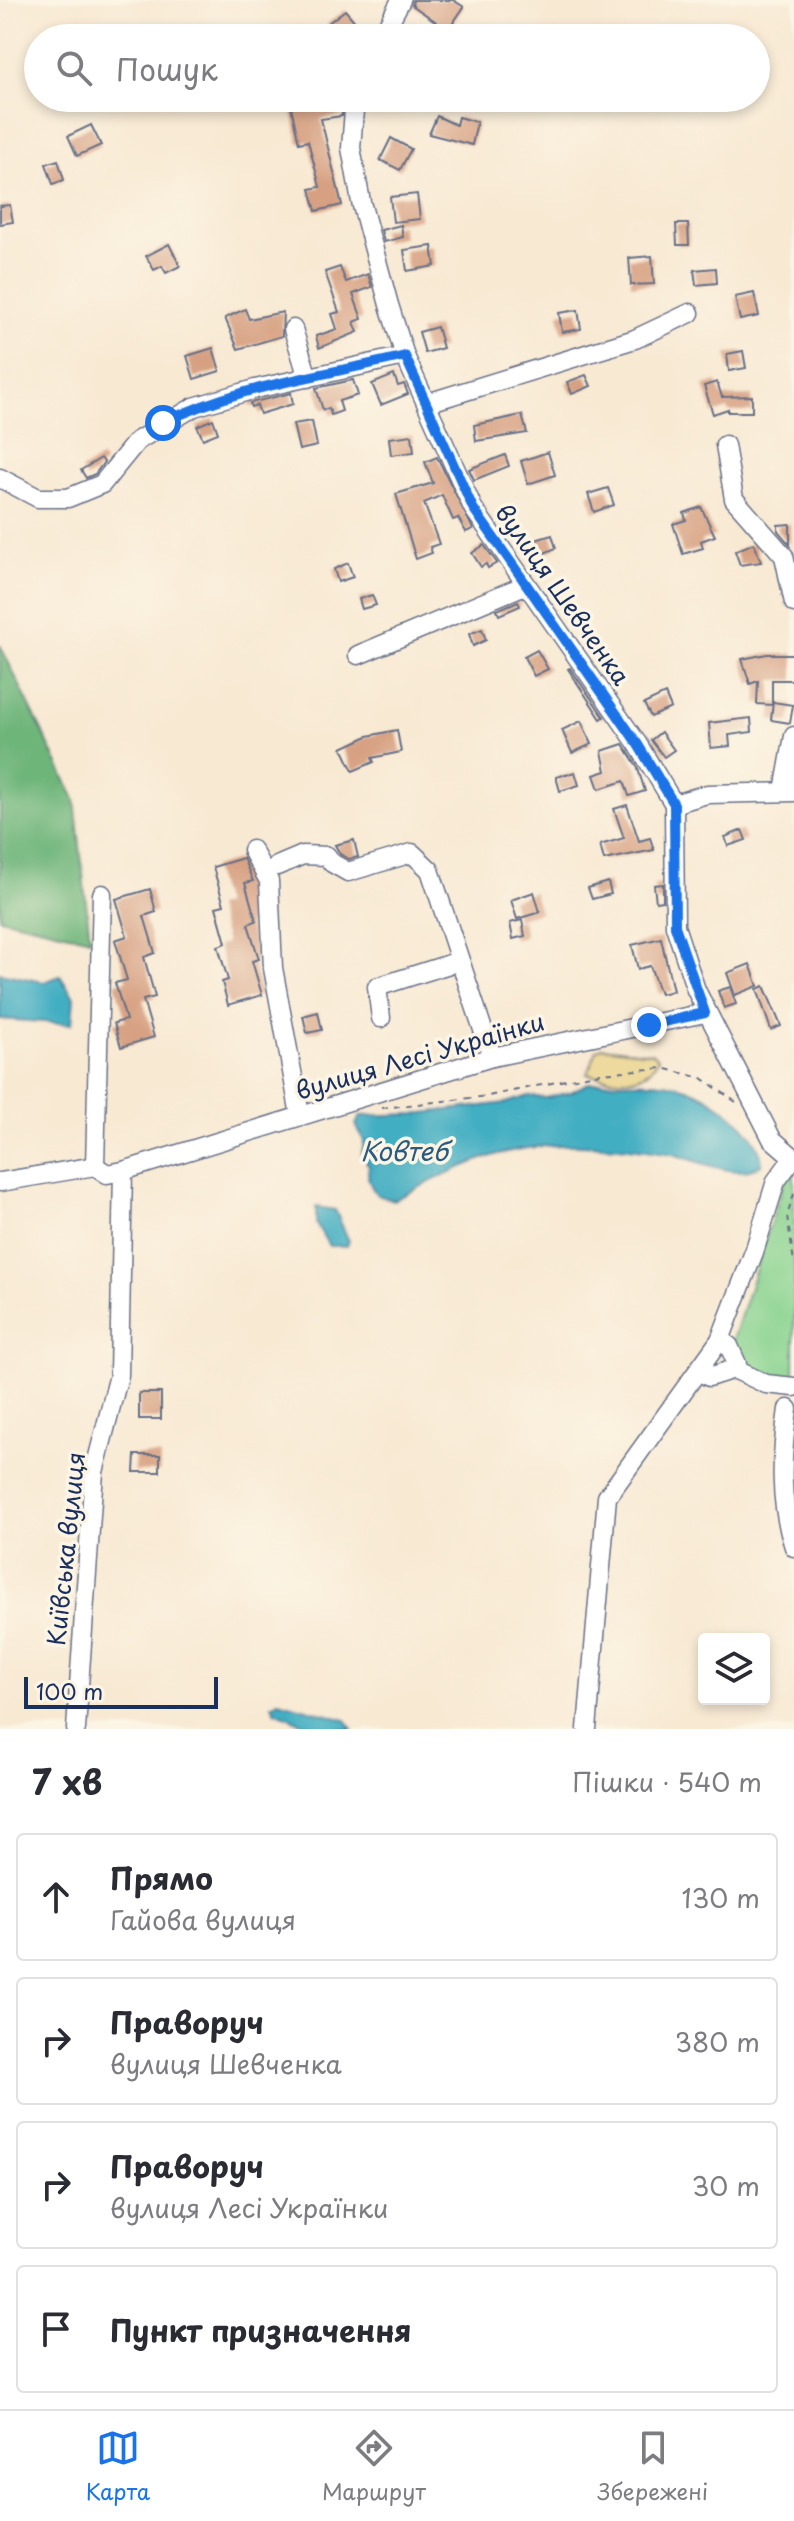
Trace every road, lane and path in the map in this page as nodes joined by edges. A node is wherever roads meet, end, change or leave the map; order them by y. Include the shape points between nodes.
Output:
1 (401, 0) edge
2 (388, 24) edge
3 (354, 112) edge
4 (690, 313) dead end
5 (293, 329) dead end
6 (405, 356) junction
7 (308, 378) junction
8 (427, 403) junction
9 (725, 445) dead end
10 (0, 478) edge
11 (525, 585) junction
12 (794, 603) edge
13 (358, 655) dead end
14 (794, 736) edge
15 (789, 792) edge
16 (674, 804) junction
17 (252, 850) dead end
18 (277, 866) dead end
19 (102, 894) dead end
20 (459, 961) junction
21 (705, 1013) junction
22 (381, 1018) dead end
23 (492, 1057) junction
24 (738, 1104) dead end
25 (379, 1108) dead end
26 (300, 1115) junction
27 (794, 1157) edge
28 (95, 1166) junction
29 (123, 1171) junction
30 (0, 1182) edge
31 (794, 1194) edge
32 (794, 1262) edge
33 (720, 1340) junction
34 (734, 1369) junction
35 (700, 1372) junction
36 (766, 1384) junction
37 (794, 1387) edge
38 (791, 1407) edge
39 (794, 1547) edge
40 (76, 1729) edge
41 (587, 1729) edge

1 - 2 street
3 - 6 street, вулиця Шевченка via 351,148 361,202
4 - 8 street via 635,339
5 - 7 street
6 - 7 street
6 - 8 street, вулиця Шевченка
7 - 10 street via 194,407 137,441 102,484 68,498 38,498
8 - 11 street, вулиця Шевченка via 473,508
9 - 12 street via 734,499 784,556
11 - 13 street
11 - 16 street, вулиця Шевченка
14 - 15 street
15 - 16 street via 707,794
16 - 21 street via 675,926
17 - 26 street via 269,881 273,968
18 - 20 street via 314,854 327,856 348,872 412,853 430,870
19 - 28 street
20 - 22 street via 377,987
20 - 23 street
21 - 23 street, вулиця Лесі Українки
21 - 27 street via 772,1139
23 - 26 street, вулиця Лесі Українки
24 - 25 path via 702,1078 663,1068
26 - 29 street, вулиця Лесі Українки
27 - 33 street via 776,1181
28 - 29 street via 107,1174
28 - 30 street
29 - 40 street, Київська вулиця via 119,1375 94,1472
31 - 32 path via 787,1216
33 - 34 street via 729,1346
33 - 35 street
34 - 35 street via 709,1377
34 - 36 street
35 - 41 street via 607,1497
36 - 37 street
36 - 38 street
38 - 39 street via 783,1446 784,1517

